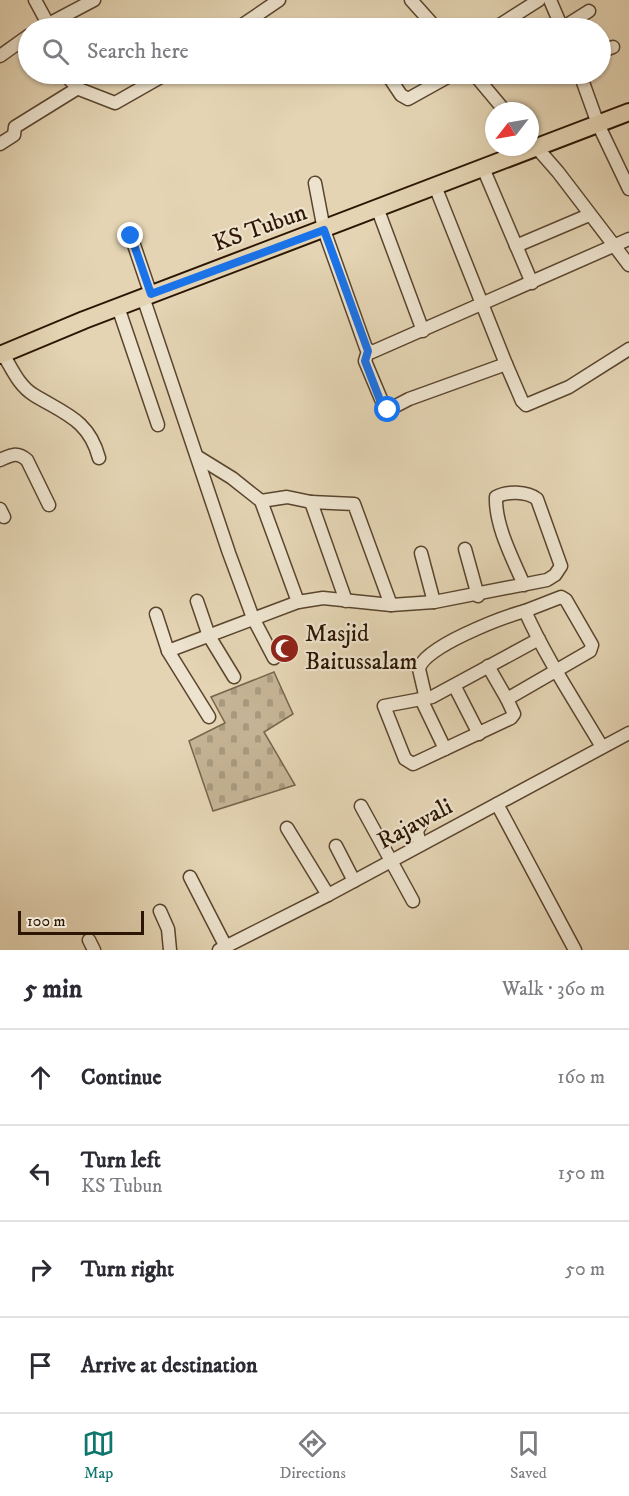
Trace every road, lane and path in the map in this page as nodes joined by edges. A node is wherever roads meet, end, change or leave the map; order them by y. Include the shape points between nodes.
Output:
1 (35, 0) edge
2 (94, 0) edge
3 (279, 0) edge
4 (411, 0) edge
5 (539, 0) edge
6 (550, 0) edge
7 (589, 11) dead end
8 (41, 18) edge
9 (59, 18) edge
10 (253, 18) edge
11 (427, 18) edge
12 (511, 18) edge
13 (558, 18) edge
14 (578, 18) edge
15 (18, 43) edge
16 (0, 56) edge
17 (74, 84) edge
18 (150, 84) edge
19 (394, 84) edge
20 (435, 84) edge
21 (482, 84) edge
22 (584, 84) edge
23 (78, 88) junction
24 (497, 102) edge
25 (629, 112) edge
26 (598, 124) junction
27 (539, 141) edge
28 (0, 144) edge
29 (539, 151) edge
30 (507, 156) edge
31 (483, 168) junction
32 (315, 183) dead end
33 (435, 186) junction
34 (629, 189) edge
35 (378, 210) junction
36 (589, 215) junction
37 (324, 230) junction
38 (131, 236) dead end
39 (629, 239) edge
40 (516, 246) junction
41 (614, 246) junction
42 (629, 265) edge
43 (532, 283) junction
44 (147, 296) junction
45 (481, 303) junction
46 (117, 307) junction
47 (423, 331) junction
48 (629, 350) edge
49 (368, 351) junction
50 (2, 355) edge
51 (506, 364) junction
52 (158, 425) dead end
53 (198, 457) junction
54 (99, 458) dead end
55 (0, 460) edge
56 (261, 501) junction
57 (311, 501) junction
58 (49, 505) dead end
59 (465, 549) dead end
60 (421, 553) dead end
61 (524, 585) junction
62 (478, 596) junction
63 (197, 601) dead end
64 (346, 601) junction
65 (298, 602) junction
66 (435, 602) junction
67 (391, 605) junction
68 (525, 611) junction
69 (156, 614) dead end
70 (253, 618) junction
71 (209, 636) junction
72 (539, 639) junction
73 (168, 651) junction
74 (274, 658) dead end
75 (488, 666) junction
76 (558, 671) junction
77 (234, 677) dead end
78 (455, 687) junction
79 (424, 699) junction
80 (507, 699) junction
81 (209, 717) dead end
82 (629, 733) edge
83 (479, 734) junction
84 (603, 747) junction
85 (445, 749) junction
86 (497, 804) junction
87 (361, 806) dead end
88 (421, 824) dead end
89 (287, 828) dead end
90 (420, 845) junction
91 (336, 846) dead end
92 (390, 861) junction
93 (190, 877) dead end
94 (354, 881) junction
95 (328, 895) junction
96 (413, 901) dead end
97 (160, 911) dead end
98 (222, 948) edge
99 (170, 950) edge
100 (575, 950) edge

1 - 8 street
2 - 9 street
3 - 10 street
4 - 11 street
5 - 12 street
6 - 13 street
7 - 14 street
15 - 16 street
17 - 23 street
18 - 23 street via 115,103
19 - 20 street via 408,99
21 - 24 street
22 - 26 street
23 - 28 street via 15,127 14,135
25 - 26 main road, KS Tubun
26 - 27 main road, KS Tubun
26 - 34 street
29 - 36 street
30 - 31 main road, KS Tubun
31 - 33 main road, KS Tubun
31 - 40 street
32 - 37 street
33 - 35 main road, KS Tubun
33 - 45 street
35 - 37 main road, KS Tubun
35 - 47 street
36 - 40 street
36 - 41 street
37 - 44 main road, KS Tubun
37 - 49 street
38 - 44 street
39 - 41 street
40 - 43 street
41 - 42 street
41 - 43 street
43 - 45 street
44 - 46 main road, KS Tubun
44 - 53 street
45 - 47 street
45 - 51 street
46 - 50 main road, KS Tubun
46 - 52 street
47 - 49 street
48 - 51 street via 569,387 526,405
49 - 51 street via 365,361 386,411
50 - 54 street via 33,394 81,424 94,438
53 - 56 street
53 - 70 street
55 - 58 street via 21,454
56 - 57 street via 287,497
56 - 65 street
57 - 64 street
57 - 67 street via 348,502 357,507
59 - 62 street
60 - 66 street
61 - 61 street via 496,505 496,497 503,493 527,494 537,499 561,566 547,580
61 - 62 street
62 - 66 street
63 - 71 street
64 - 65 street via 323,598
64 - 67 street
65 - 70 street
66 - 67 street
68 - 72 street
68 - 76 street via 564,598 591,642 587,654
68 - 79 street via 483,624 424,659 419,669
69 - 73 street
70 - 71 street
70 - 74 street
71 - 73 street
71 - 77 street
72 - 75 street
72 - 76 street
73 - 81 street
75 - 78 street
75 - 80 street
76 - 80 street
76 - 84 street
78 - 79 street
78 - 83 street
79 - 85 street
79 - 85 street via 383,707 408,762 413,764
80 - 83 street via 513,716
82 - 84 street, Rajawali
83 - 85 street
84 - 86 street, Rajawali
86 - 90 street, Rajawali
86 - 100 street
87 - 92 street
88 - 90 street via 417,831
89 - 95 street
90 - 92 street, Rajawali
91 - 94 street
92 - 94 street, Rajawali
92 - 96 street
93 - 98 street
94 - 95 street, Rajawali
95 - 98 street, Rajawali
97 - 99 street via 168,929

